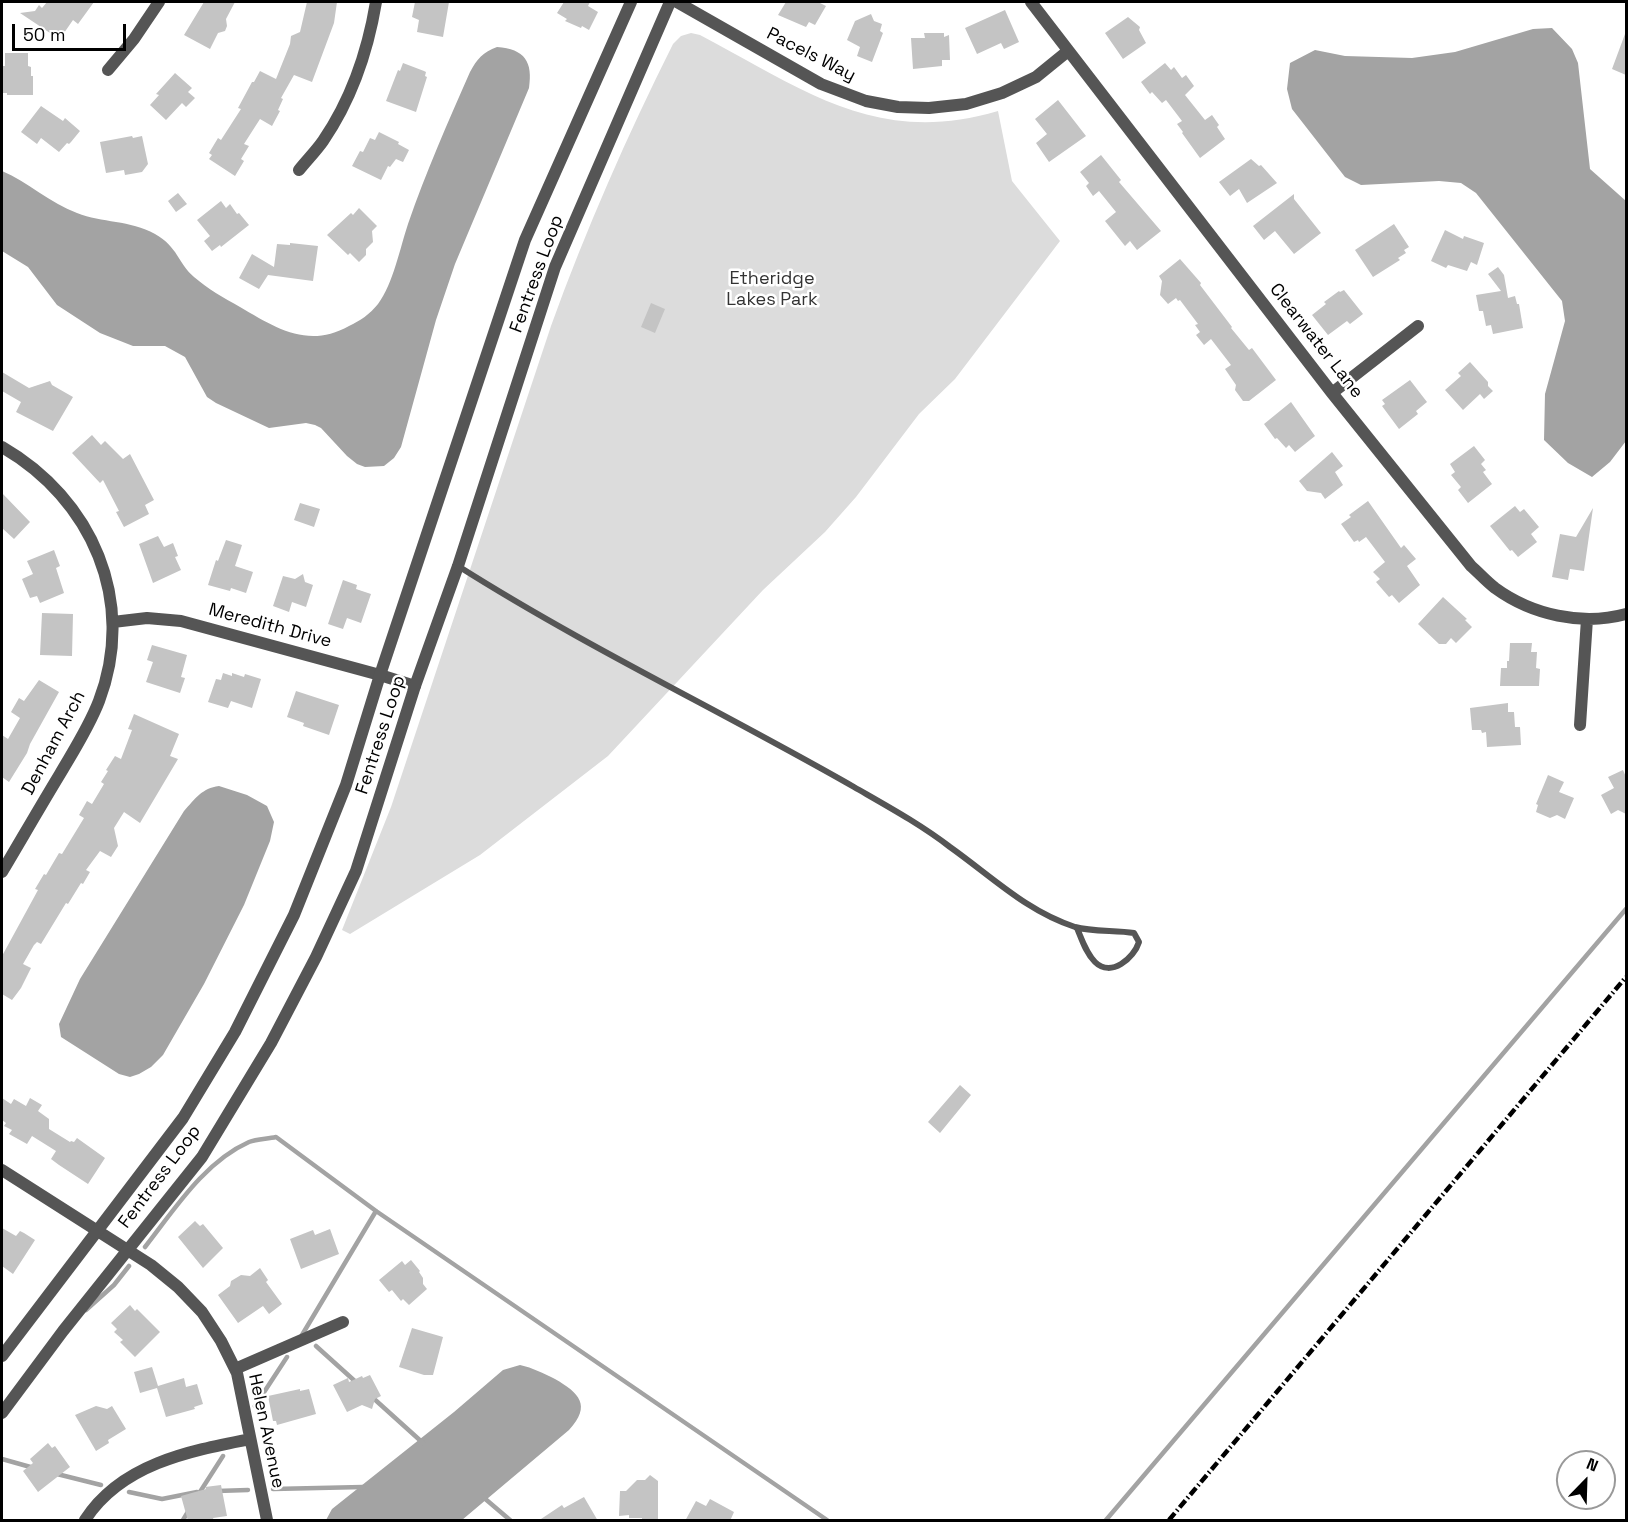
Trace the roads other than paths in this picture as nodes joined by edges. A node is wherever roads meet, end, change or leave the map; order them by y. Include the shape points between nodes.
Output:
1 (159, 2) edge
2 (376, 2) edge
3 (631, 2) edge
4 (670, 2) edge
5 (677, 2) edge
6 (1031, 2) edge
7 (1068, 51) junction
8 (108, 70) dead end
9 (299, 170) dead end
10 (1418, 326) dead end
11 (1332, 393) junction
12 (2, 447) edge
13 (458, 566) junction
14 (1626, 614) edge
15 (1587, 619) junction
16 (113, 622) junction
17 (381, 675) junction
18 (416, 686) junction
19 (1580, 725) dead end
20 (2, 872) edge
21 (1077, 928) junction
22 (2, 1170) edge
23 (95, 1231) junction
24 (127, 1250) junction
25 (343, 1322) dead end
26 (2, 1356) edge
27 (235, 1369) junction
28 (2, 1413) edge
29 (250, 1439) junction
30 (85, 1521) edge
31 (267, 1521) edge

1 - 8 street
2 - 9 street via 361,66 342,110
3 - 17 street, Fentress Loop via 525,240
4 - 13 street, Fentress Loop via 555,267
5 - 7 street, Pacels Way via 821,84 866,101 898,107 966,104 1002,93 1036,77
6 - 7 street, Clearwater Lane
7 - 11 street, Clearwater Lane
10 - 11 street
11 - 15 street, Clearwater Lane via 1471,566 1495,588 1552,615
12 - 16 street, Denham Arch via 39,472 73,508 95,548
13 - 18 street, Fentress Loop
13 - 21 lane via 617,660 853,786 930,832 1036,910
14 - 15 street, Clearwater Lane
15 - 19 street
16 - 17 street, Meredith Drive via 147,618 182,621
16 - 20 street, Denham Arch via 110,663 98,704
17 - 18 street, Meredith Drive
17 - 23 street, Fentress Loop via 346,785 266,975 183,1118
18 - 24 street, Fentress Loop via 356,871 272,1043 202,1157
21 - 21 lane via 1134,933 1139,942 1136,953 1122,964 1103,968 1085,948
22 - 23 street, Helen Avenue
23 - 24 street, Helen Avenue
23 - 26 street, Fentress Loop
24 - 27 street, Helen Avenue via 178,1287 202,1312
24 - 28 street, Fentress Loop
25 - 27 street
27 - 29 street, Helen Avenue
29 - 30 street via 166,1458 134,1474 105,1496
29 - 31 street, Helen Avenue

